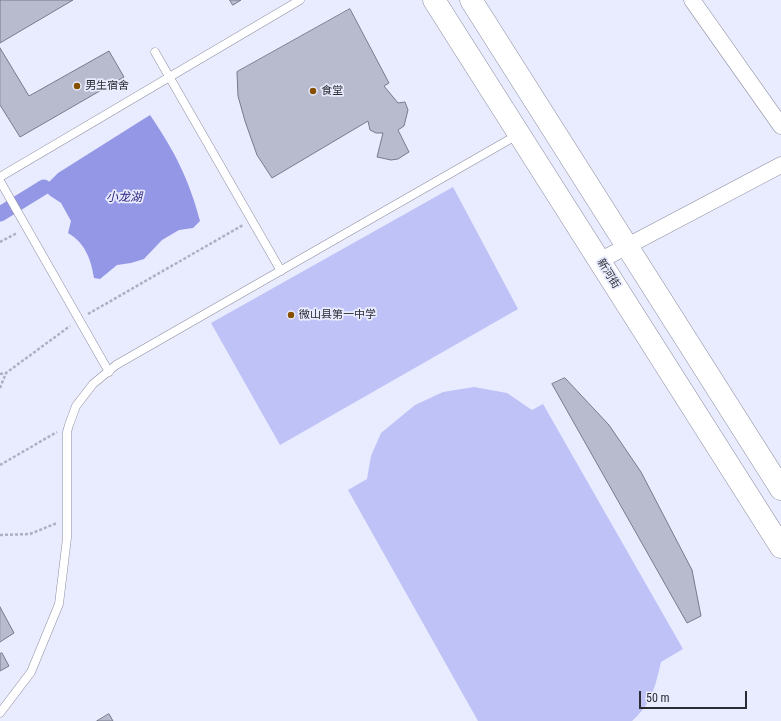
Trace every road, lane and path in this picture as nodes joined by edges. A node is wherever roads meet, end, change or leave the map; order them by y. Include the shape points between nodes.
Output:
1 (300, 0) edge
2 (434, 0) edge
3 (472, 0) edge
4 (692, 0) edge
5 (155, 52) dead end
6 (169, 77) junction
7 (781, 126) edge
8 (519, 134) junction
9 (781, 165) edge
10 (0, 177) edge
11 (0, 181) edge
12 (251, 220) junction
13 (27, 227) junction
14 (0, 242) edge
15 (627, 246) junction
16 (599, 261) junction
17 (281, 271) junction
18 (79, 319) junction
19 (109, 372) junction
20 (6, 373) junction
21 (0, 374) edge
22 (0, 388) edge
23 (69, 425) junction
24 (0, 465) edge
25 (781, 489) edge
26 (67, 520) junction
27 (0, 535) edge
28 (781, 548) edge
29 (0, 713) edge

1 - 6 lane
2 - 8 main road, 新河街
3 - 15 main road
4 - 7 street
5 - 6 lane
6 - 10 lane
6 - 12 lane
8 - 16 main road, 新河街
8 - 17 lane
9 - 15 street
11 - 13 lane
12 - 17 lane
12 - 18 path
13 - 14 path
13 - 18 lane
15 - 16 street
15 - 25 main road
16 - 28 main road, 新河街
17 - 19 lane
18 - 19 lane
18 - 20 path
19 - 23 lane via 92,384 76,406
20 - 21 path
20 - 22 path
23 - 24 path
23 - 26 lane
26 - 27 path via 30,534
26 - 29 lane via 65,570 60,604 31,672

